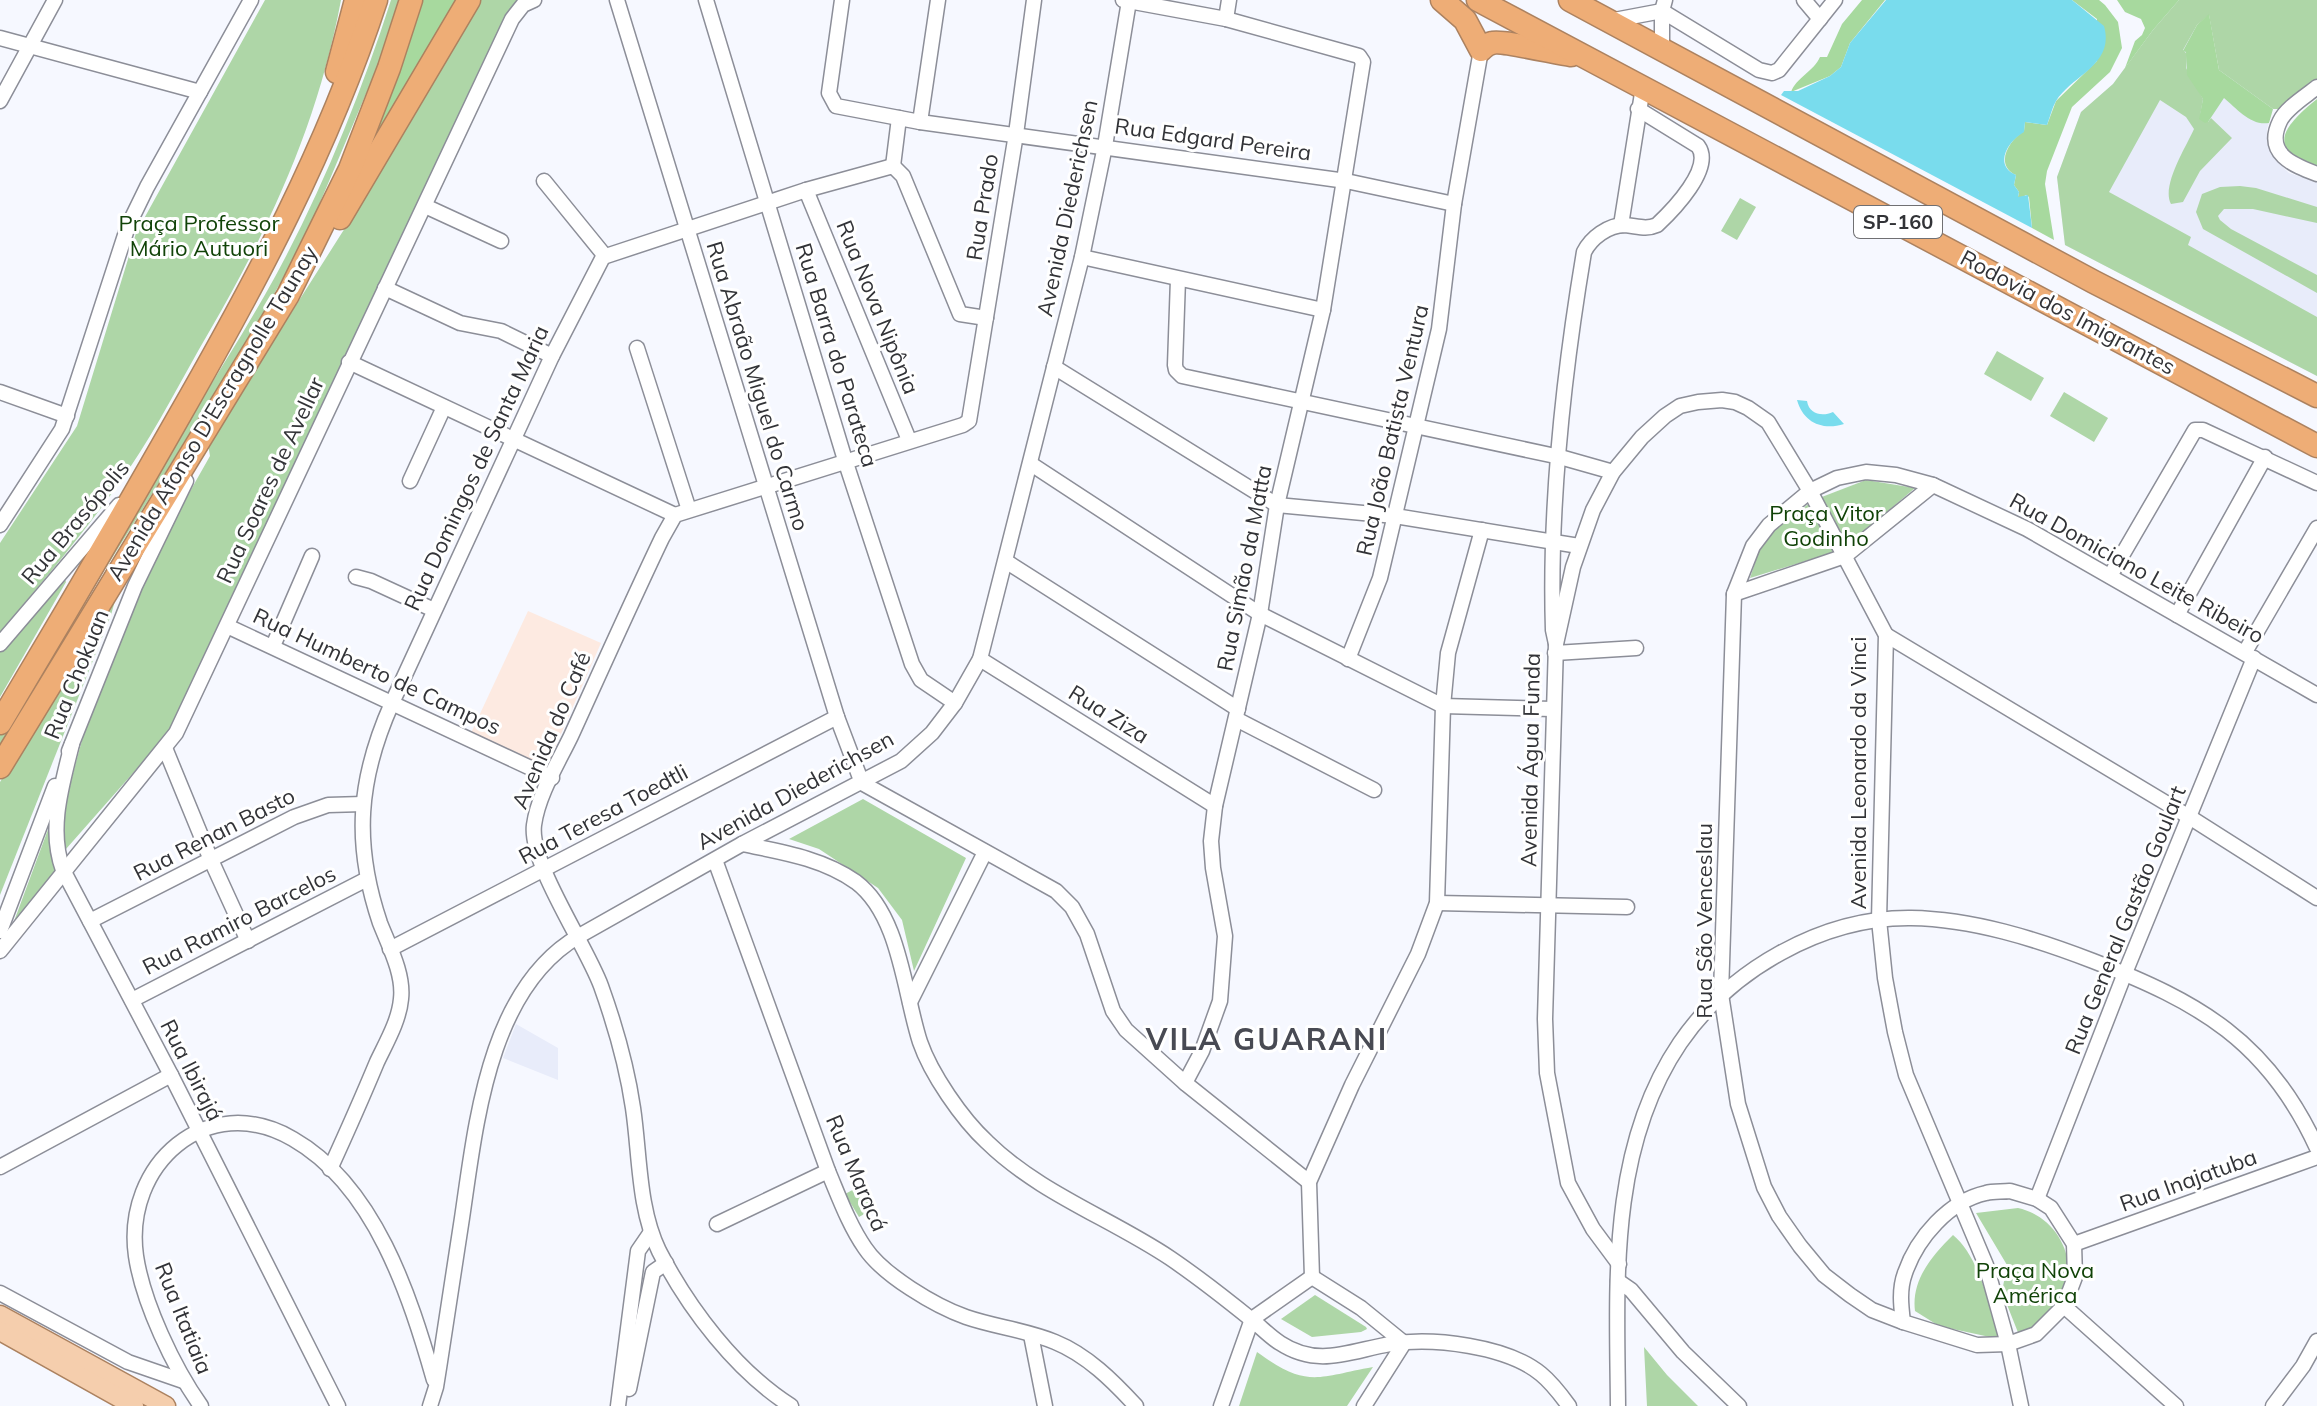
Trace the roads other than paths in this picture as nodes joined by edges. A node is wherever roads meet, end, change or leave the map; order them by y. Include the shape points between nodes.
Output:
1 (55, 0) edge
2 (251, 0) edge
3 (356, 0) edge
4 (376, 0) edge
5 (411, 0) edge
6 (469, 0) edge
7 (534, 0) edge
8 (617, 0) edge
9 (706, 0) edge
10 (842, 0) edge
11 (938, 0) edge
12 (1034, 0) edge
13 (1126, 0) edge
14 (1229, 0) edge
15 (1442, 0) edge
16 (1478, 0) edge
17 (1570, 0) edge
18 (1804, 0) edge
19 (1835, 0) edge
20 (1154, 2) edge
21 (1664, 6) edge
22 (1226, 19) junction
23 (1820, 19) junction
24 (1609, 21) junction
25 (0, 38) edge
26 (30, 45) junction
27 (1662, 49) junction
28 (1481, 50) junction
29 (1585, 57) junction
30 (1643, 87) junction
31 (2317, 87) edge
32 (200, 92) junction
33 (0, 101) edge
34 (1638, 109) junction
35 (899, 118) junction
36 (920, 122) junction
37 (327, 129) junction
38 (1016, 134) junction
39 (1105, 146) junction
40 (893, 166) junction
41 (2317, 174) edge
42 (544, 181) dead end
43 (1346, 181) junction
44 (806, 190) junction
45 (769, 203) junction
46 (1454, 204) junction
47 (425, 206) junction
48 (1621, 225) junction
49 (688, 231) junction
50 (501, 241) dead end
51 (605, 256) junction
52 (1082, 257) junction
53 (1178, 279) junction
54 (385, 288) junction
55 (1323, 310) junction
56 (986, 318) junction
57 (637, 348) dead end
58 (255, 350) junction
59 (552, 356) junction
60 (349, 362) junction
61 (1054, 367) junction
62 (0, 392) edge
63 (2317, 396) edge
64 (1303, 403) junction
65 (444, 407) junction
66 (67, 416) junction
67 (1415, 427) junction
68 (202, 438) junction
69 (515, 439) junction
70 (909, 440) junction
71 (2317, 446) edge
72 (1560, 457) junction
73 (2265, 457) junction
74 (845, 460) junction
75 (1031, 464) junction
76 (152, 465) junction
77 (1613, 472) junction
78 (410, 481) dead end
79 (2317, 483) edge
80 (1933, 485) junction
81 (765, 487) junction
82 (1810, 491) junction
83 (1277, 505) junction
84 (682, 512) junction
85 (1395, 516) junction
86 (0, 525) edge
87 (2317, 528) edge
88 (1482, 530) junction
89 (1552, 543) junction
90 (1579, 546) junction
91 (312, 556) dead end
92 (1845, 556) junction
93 (1007, 562) junction
94 (2110, 576) junction
95 (356, 577) dead end
96 (1734, 594) junction
97 (434, 610) junction
98 (1260, 614) junction
99 (2177, 615) junction
100 (227, 626) junction
101 (1886, 635) junction
102 (0, 644) edge
103 (273, 646) junction
104 (1636, 648) dead end
105 (1555, 649) junction
106 (2250, 655) junction
107 (980, 659) junction
108 (1348, 659) junction
109 (2315, 689) edge
110 (392, 703) junction
111 (955, 703) junction
112 (1443, 706) junction
113 (1552, 709) junction
114 (1237, 714) junction
115 (837, 717) junction
116 (0, 723) edge
117 (72, 744) junction
118 (165, 748) junction
119 (0, 767) edge
120 (552, 778) junction
121 (862, 783) junction
122 (1374, 790) dead end
123 (363, 804) junction
124 (1215, 806) junction
125 (2191, 818) junction
126 (782, 823) junction
127 (742, 844) junction
128 (782, 852) junction
129 (985, 852) junction
130 (211, 860) junction
131 (715, 860) junction
132 (63, 870) junction
133 (543, 870) junction
134 (367, 879) junction
135 (2317, 898) edge
136 (1437, 903) junction
137 (1549, 906) junction
138 (1627, 907) dead end
139 (1879, 920) junction
140 (90, 921) junction
141 (0, 931) edge
142 (579, 936) junction
143 (248, 941) junction
144 (390, 949) junction
145 (0, 951) edge
146 (2125, 973) junction
147 (1721, 994) junction
148 (132, 1000) junction
149 (910, 1002) junction
150 (171, 1075) junction
151 (1185, 1083) junction
152 (198, 1130) junction
153 (2317, 1148) edge
154 (2317, 1157) edge
155 (0, 1167) edge
156 (330, 1169) junction
157 (828, 1171) junction
158 (1309, 1182) junction
159 (2037, 1199) junction
160 (1958, 1203) junction
161 (717, 1224) dead end
162 (651, 1232) junction
163 (2074, 1244) junction
164 (666, 1263) junction
165 (1619, 1264) junction
166 (1312, 1277) junction
167 (1618, 1281) junction
168 (0, 1293) edge
169 (2064, 1306) junction
170 (0, 1315) edge
171 (1252, 1319) junction
172 (1903, 1322) junction
173 (0, 1325) edge
174 (0, 1331) edge
175 (1031, 1335) junction
176 (2317, 1341) edge
177 (1404, 1343) junction
178 (2008, 1344) junction
179 (56, 1345) junction
180 (128, 1362) junction
181 (118, 1381) junction
182 (183, 1381) junction
183 (436, 1387) junction
184 (134, 1406) edge
185 (166, 1406) edge
186 (201, 1406) edge
187 (338, 1406) edge
188 (430, 1406) edge
189 (618, 1406) edge
190 (791, 1406) edge
191 (1045, 1406) edge
192 (1136, 1406) edge
193 (1221, 1406) edge
194 (1364, 1406) edge
195 (1569, 1406) edge
196 (1618, 1406) edge
197 (1739, 1406) edge
198 (2021, 1406) edge
199 (2176, 1406) edge
200 (2273, 1406) edge

1 - 26 street
2 - 32 street
3 - 37 highway
4 - 37 highway, Avenida Afonso D'Escragnolle Taunay
5 - 58 highway, Avenida Afonso D'Escragnolle Taunay via 350,169
6 - 58 highway
7 - 47 street, Rua Soares de Avellar via 512,19
8 - 49 street, Rua Abraão Miguel do Carmo
9 - 45 street, Rua Barra do Parateca
10 - 35 street, Rua Edgard Pereira via 830,99 841,108
11 - 36 street
12 - 38 street, Rua Prado
13 - 20 street
13 - 39 street, Avenida Diederichsen
14 - 22 street
15 - 28 highway via 1465,20
16 - 29 highway, Rodovia dos Imigrantes / SP-160
17 - 24 highway, Rodovia dos Imigrantes / SP-160
18 - 23 street
19 - 23 street
20 - 22 street
21 - 23 street via 1759,70 1772,73
21 - 24 street
21 - 27 street
22 - 43 street, Rua Simão da Matta via 1361,57
24 - 27 highway, Rodovia dos Imigrantes / SP-160
25 - 26 street
26 - 32 street
26 - 33 street
27 - 63 highway, Rodovia dos Imigrantes / SP-160
28 - 29 highway via 1494,42
28 - 46 street, Rua João Batista Ventura
29 - 30 highway, Rodovia dos Imigrantes / SP-160
30 - 34 street
30 - 71 highway, Rodovia dos Imigrantes / SP-160
31 - 41 street via 2280,120 2277,146 2291,164
32 - 66 street via 128,226
34 - 48 street
34 - 48 street via 1698,146 1703,160 1695,180 1657,225
35 - 36 street, Rua Edgard Pereira
35 - 40 street
36 - 38 street, Rua Edgard Pereira
37 - 76 highway, Avenida Afonso D'Escragnolle Taunay via 262,269
38 - 39 street, Rua Edgard Pereira
38 - 56 street, Rua Prado
39 - 43 street, Rua Edgard Pereira
39 - 52 street, Avenida Diederichsen
40 - 44 street
40 - 56 street via 903,176 960,314
42 - 51 street
43 - 46 street, Rua Edgard Pereira
43 - 55 street, Rua Simão da Matta
44 - 45 street
44 - 70 street, Rua Nova Nipônia
45 - 49 street
45 - 74 street, Rua Barra do Parateca
46 - 67 street, Rua João Batista Ventura via 1445,297
47 - 50 street
47 - 54 street, Rua Soares de Avellar
48 - 72 street, Avenida Água Funda via 1597,235 1584,252
49 - 51 street
49 - 81 street, Rua Abraão Miguel do Carmo
51 - 59 street, Rua Domingos de Santa Maria
52 - 53 street
52 - 61 street, Avenida Diederichsen
53 - 55 street
53 - 64 street via 1178,374
54 - 59 street via 460,323 501,331
54 - 60 street, Rua Soares de Avellar
55 - 64 street, Rua Simão da Matta
56 - 70 street, Rua Prado via 969,421
57 - 84 street
58 - 68 highway, Avenida Afonso D'Escragnolle Taunay
59 - 69 street, Rua Domingos de Santa Maria
60 - 65 street
60 - 100 street, Rua Soares de Avellar
61 - 75 street, Avenida Diederichsen
61 - 83 street
62 - 66 street
64 - 67 street
64 - 83 street, Rua Simão da Matta
65 - 69 street
65 - 78 street
66 - 86 street
67 - 72 street
67 - 85 street, Rua João Batista Ventura
68 - 117 street, Rua Chokuan
68 - 119 highway, Avenida Afonso D'Escragnolle Taunay
69 - 84 street
69 - 97 street, Rua Domingos de Santa Maria
70 - 74 street
72 - 77 street
72 - 89 street, Avenida Água Funda
73 - 79 street
73 - 94 street via 2195,430
73 - 99 street
74 - 81 street
74 - 111 street, Rua Barra do Parateca via 916,674
75 - 93 street, Avenida Diederichsen
75 - 98 street
76 - 102 street, Rua Brasópolis
76 - 116 highway, Avenida Afonso D'Escragnolle Taunay
77 - 82 street, Avenida Leonardo da Vinci via 1642,437 1680,406 1722,400 1748,408 1768,422
77 - 90 street, Avenida Leonardo da Vinci
80 - 82 street via 1866,472
80 - 92 street
80 - 94 street, Rua Domiciano Leite Ribeiro
81 - 84 street
81 - 115 street, Rua Abraão Miguel do Carmo
82 - 92 street, Avenida Leonardo da Vinci
82 - 96 street via 1769,525 1753,546
83 - 85 street
83 - 98 street, Rua Simão da Matta
84 - 120 street, Avenida do Café via 656,550
85 - 88 street
85 - 108 street, Rua João Batista Ventura via 1377,588
87 - 106 street, Rua General Gastão Goulart
88 - 89 street
88 - 112 street via 1448,653
89 - 90 street
89 - 105 street, Avenida Água Funda
90 - 105 street, Avenida Leonardo da Vinci
91 - 103 street
92 - 96 street
92 - 101 street, Avenida Leonardo da Vinci
93 - 107 street, Avenida Diederichsen
93 - 114 street
94 - 99 street, Rua Domiciano Leite Ribeiro
95 - 97 street
96 - 147 street, Rua São Venceslau
97 - 110 street, Rua Domingos de Santa Maria
98 - 108 street
98 - 114 street, Rua Simão da Matta
99 - 106 street, Rua Domiciano Leite Ribeiro
100 - 103 street, Rua Humberto de Campos
100 - 118 street, Rua Soares de Avellar
101 - 125 street
101 - 139 street, Avenida Leonardo da Vinci
103 - 110 street, Rua Humberto de Campos
104 - 105 street
105 - 113 street, Avenida Água Funda
106 - 109 street, Rua Domiciano Leite Ribeiro
106 - 125 street, Rua General Gastão Goulart
107 - 111 street, Avenida Diederichsen
107 - 124 street, Rua Ziza
108 - 112 street
110 - 120 street, Rua Humberto de Campos
110 - 123 street, Rua Domingos de Santa Maria via 371,755
111 - 121 street, Avenida Diederichsen via 901,761
112 - 113 street
112 - 136 street
113 - 137 street, Avenida Água Funda
114 - 122 street
114 - 124 street, Rua Simão da Matta
115 - 121 street, Rua Abraão Miguel do Carmo
115 - 133 street, Rua Teresa Toedtli
117 - 132 street, Rua Ibirajá via 56,832
117 - 141 street, Rua Chokuan
118 - 130 street
118 - 132 street, Rua Soares de Avellar
120 - 133 street, Avenida do Café via 534,826
121 - 126 street, Avenida Diederichsen
121 - 129 street
123 - 130 street, Rua Renan Basto via 313,809
123 - 134 street, Rua Domingos de Santa Maria
124 - 151 street, Rua Simão da Matta via 1211,841 1225,969 1214,1021
125 - 135 street
125 - 146 street, Rua General Gastão Goulart
126 - 127 street, Avenida Diederichsen
126 - 128 street
127 - 128 street
127 - 131 street, Avenida Diederichsen
128 - 149 street via 830,867 858,884 888,927
129 - 149 street
129 - 151 street via 1036,878 1072,907 1087,934 1113,1011 1126,1030
130 - 140 street, Rua Renan Basto
130 - 143 street
131 - 142 street, Avenida Diederichsen
131 - 157 street, Rua Maracá
132 - 140 street, Rua Ibirajá
132 - 145 street, Rua Soares de Avellar
133 - 142 street, Avenida do Café
133 - 144 street, Rua Teresa Toedtli
134 - 143 street, Rua Ramiro Barcelos
134 - 144 street, Rua Domingos de Santa Maria
136 - 137 street
136 - 158 street
137 - 138 street
137 - 165 street, Avenida Água Funda via 1547,1073 1556,1124 1568,1183
139 - 146 street via 1958,922 2052,945
139 - 147 street via 1800,943
139 - 160 street, Avenida Leonardo da Vinci via 1885,978 1906,1075
140 - 148 street, Rua Ibirajá
142 - 162 street, Avenida do Café via 601,985 629,1082
142 - 183 street, Avenida Diederichsen via 554,951 526,986 486,1073
143 - 148 street, Rua Ramiro Barcelos
144 - 156 street, Rua Domingos de Santa Maria via 401,990 398,1013
146 - 153 street via 2199,1009 2258,1057 2284,1087
146 - 159 street, Rua General Gastão Goulart
147 - 165 street via 1681,1042 1641,1121 1621,1215
147 - 172 street, Rua São Venceslau via 1738,1104 1764,1187 1779,1216 1824,1275 1872,1310
148 - 150 street, Rua Ibirajá
149 - 171 street via 921,1045 986,1142 1020,1170 1170,1258
150 - 152 street, Rua Ibirajá
150 - 155 street
151 - 158 street
152 - 156 street, Rua Itatiaia via 221,1123 265,1128 292,1138
152 - 182 street, Rua Itatiaia via 158,1163 137,1206 135,1229 145,1290
152 - 187 street, Rua Ibirajá
154 - 163 street, Rua Inajatuba
156 - 183 street, Rua Itatiaia via 353,1195 394,1262
157 - 161 street
157 - 175 street, Rua Maracá via 866,1250 885,1269 965,1317
158 - 166 street
159 - 160 street via 2010,1191
159 - 163 street via 2051,1208
160 - 172 street via 1928,1232 1905,1273 1900,1297
160 - 178 street, Avenida Leonardo da Vinci via 1986,1265
162 - 164 street, Avenida do Café
162 - 189 street via 638,1251
163 - 169 street via 2075,1277
164 - 189 street via 653,1272 628,1395
164 - 190 street, Avenida do Café via 720,1340 752,1376
165 - 167 street
166 - 171 street
166 - 177 street
167 - 196 street
167 - 197 street
168 - 180 street
169 - 178 street via 2036,1334
169 - 199 street
170 - 179 main road
171 - 177 street via 1280,1343 1316,1358
171 - 193 street
172 - 178 street via 1977,1345
173 - 179 main road via 14,1325
174 - 184 main road
175 - 191 street
175 - 192 street, Rua Maracá via 1084,1358
176 - 200 street
177 - 194 street
177 - 195 street via 1465,1345 1509,1358 1540,1373
178 - 198 street, Avenida Leonardo da Vinci
179 - 181 main road
180 - 181 street
180 - 182 street
181 - 185 main road
182 - 186 street, Rua Itatiaia
183 - 188 street, Avenida Diederichsen

